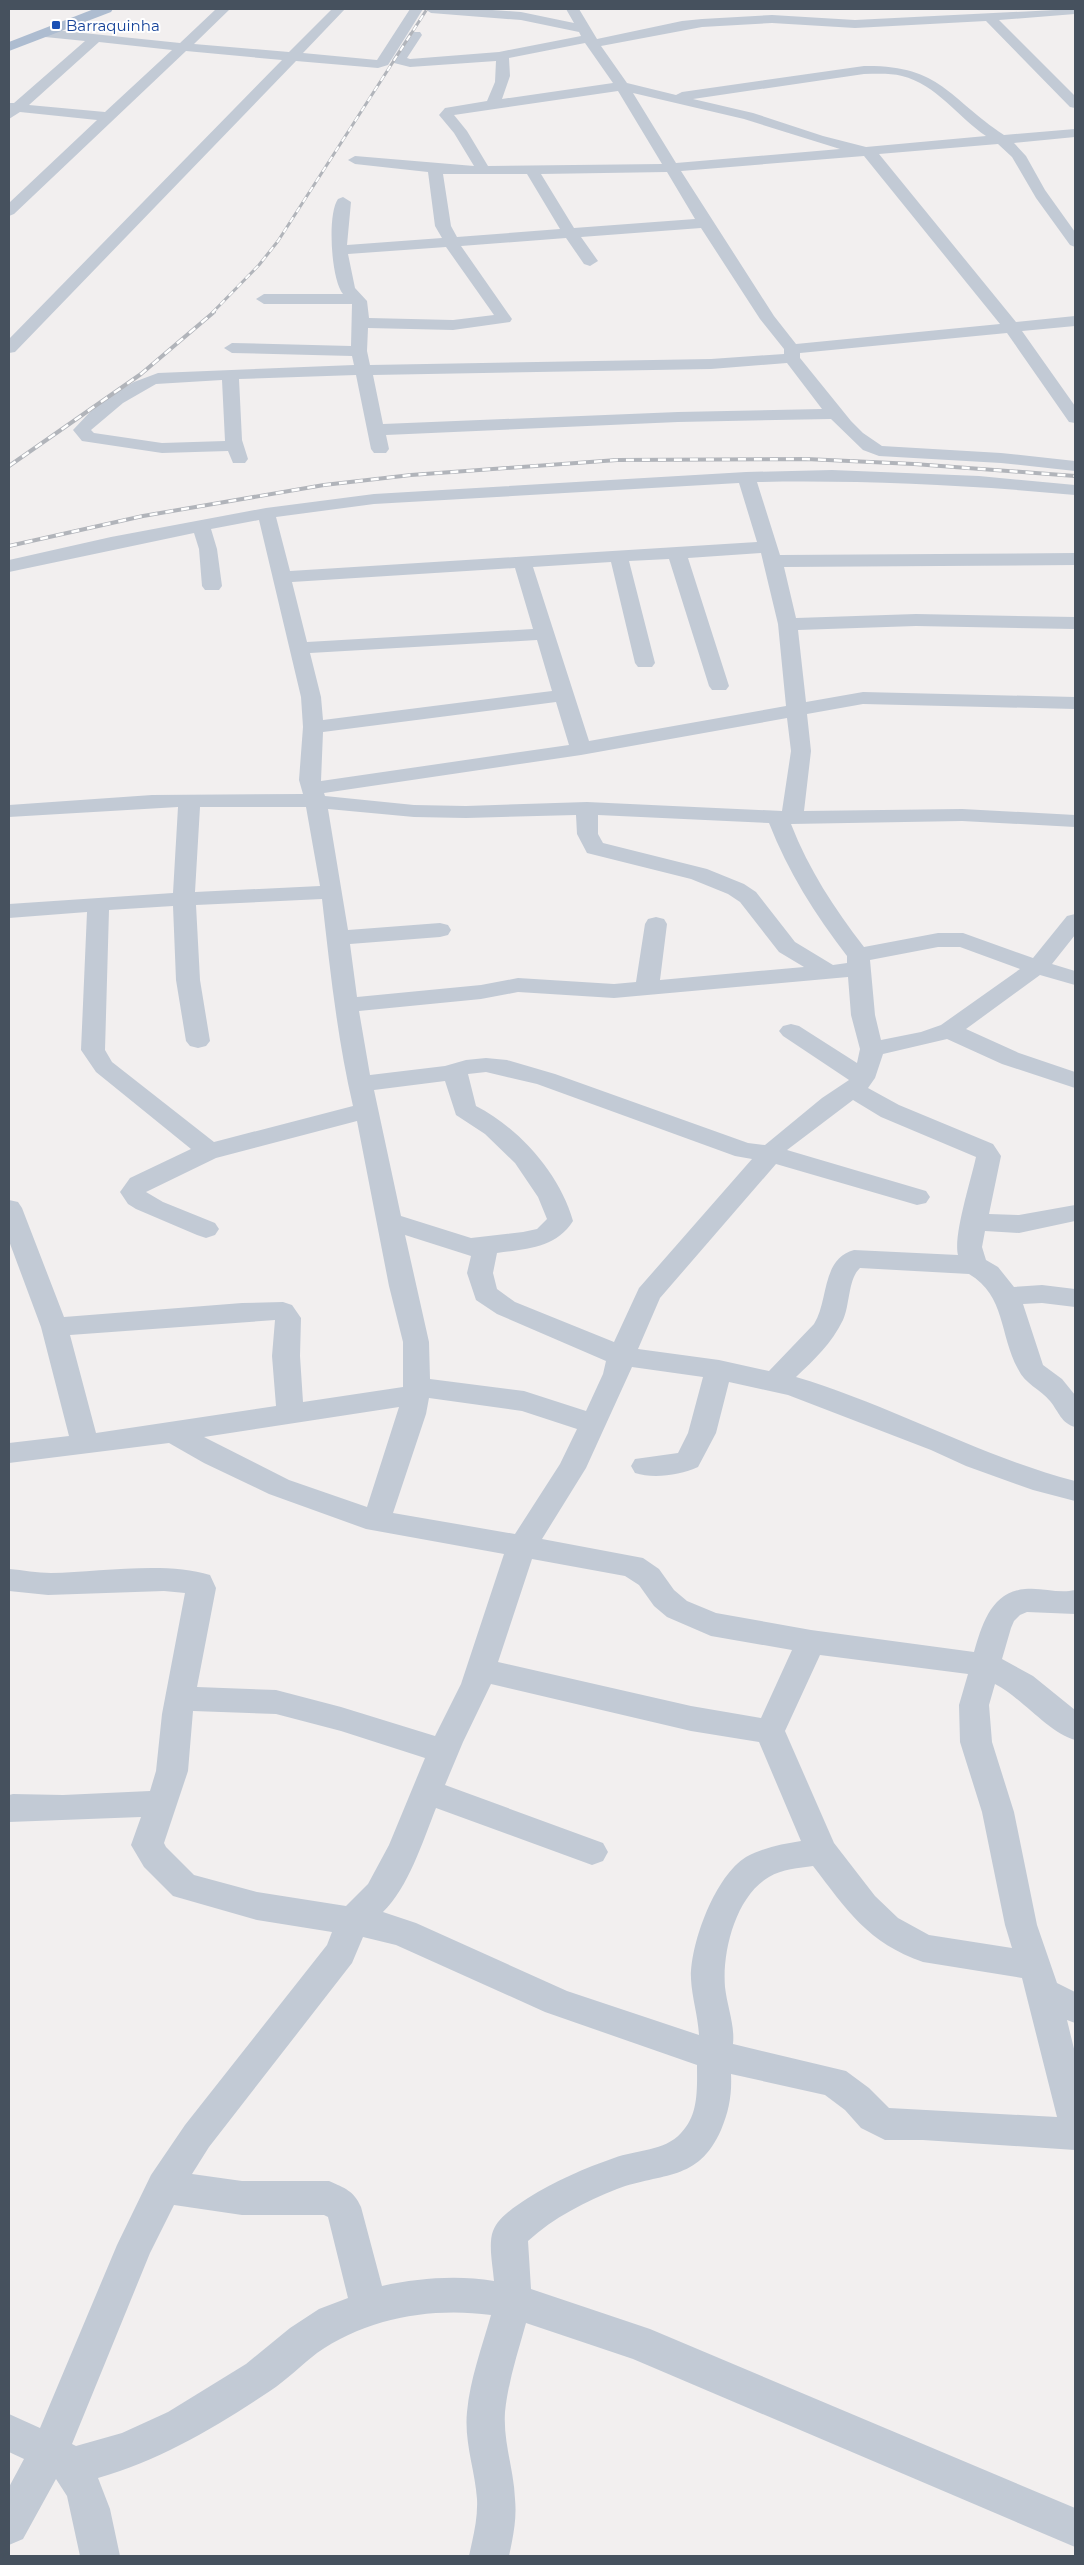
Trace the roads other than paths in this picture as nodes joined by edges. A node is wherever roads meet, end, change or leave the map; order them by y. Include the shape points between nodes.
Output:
1 (106, 9) edge
2 (223, 9) edge
3 (339, 9) edge
4 (416, 9) edge
5 (432, 9) edge
6 (574, 9) edge
7 (1075, 10) edge
8 (989, 17) junction
9 (45, 33) junction
10 (540, 35) dead end
11 (585, 38) junction
12 (95, 39) junction
13 (9, 47) edge
14 (183, 48) junction
15 (503, 56) junction
16 (293, 57) junction
17 (622, 86) junction
18 (669, 98) junction
19 (492, 104) junction
20 (1075, 104) edge
21 (12, 110) edge
22 (108, 117) junction
23 (1075, 133) edge
24 (1004, 140) junction
25 (868, 152) junction
26 (355, 160) dead end
27 (436, 168) junction
28 (530, 168) junction
29 (670, 168) junction
30 (483, 170) junction
31 (342, 202) dead end
32 (9, 211) edge
33 (705, 223) junction
34 (568, 231) junction
35 (452, 242) junction
36 (1075, 242) edge
37 (340, 250) junction
38 (590, 261) dead end
39 (264, 299) dead end
40 (356, 299) junction
41 (1075, 321) edge
42 (361, 324) junction
43 (1011, 327) junction
44 (9, 348) edge
45 (232, 348) dead end
46 (360, 351) junction
47 (792, 354) junction
48 (363, 370) junction
49 (230, 374) junction
50 (836, 414) junction
51 (1075, 418) edge
52 (376, 430) junction
53 (380, 449) dead end
54 (1075, 466) edge
55 (746, 477) junction
56 (1075, 490) edge
57 (266, 513) junction
58 (201, 526) junction
59 (677, 552) junction
60 (770, 554) junction
61 (619, 557) junction
62 (1075, 559) edge
63 (522, 562) junction
64 (9, 566) edge
65 (281, 577) junction
66 (212, 586) dead end
67 (1075, 623) edge
68 (788, 624) junction
69 (546, 634) junction
70 (298, 648) junction
71 (645, 663) dead end
72 (719, 686) dead end
73 (565, 695) junction
74 (1075, 703) edge
75 (796, 709) junction
76 (313, 727) junction
77 (581, 749) junction
78 (314, 795) junction
79 (189, 800) junction
80 (587, 808) junction
81 (9, 811) edge
82 (784, 817) junction
83 (1075, 821) edge
84 (332, 892) junction
85 (184, 898) junction
86 (98, 904) junction
87 (9, 912) edge
88 (1075, 921) edge
89 (656, 924) dead end
90 (440, 930) dead end
91 (337, 938) junction
92 (859, 962) junction
93 (1037, 967) junction
94 (829, 972) junction
95 (1075, 978) edge
96 (647, 988) junction
97 (345, 1005) junction
98 (949, 1030) junction
99 (791, 1031) dead end
100 (198, 1041) dead end
101 (872, 1049) junction
102 (455, 1071) junction
103 (1075, 1080) edge
104 (360, 1084) junction
105 (858, 1084) junction
106 (366, 1110) junction
107 (209, 1151) junction
108 (771, 1154) junction
109 (917, 1197) dead end
110 (9, 1208) edge
111 (1075, 1213) edge
112 (390, 1221) junction
113 (973, 1222) junction
114 (206, 1229) dead end
115 (486, 1246) junction
116 (974, 1265) junction
117 (1008, 1296) junction
118 (1075, 1298) edge
119 (54, 1327) junction
120 (621, 1356) junction
121 (719, 1370) junction
122 (775, 1381) junction
123 (416, 1391) junction
124 (290, 1414) junction
125 (1075, 1417) edge
126 (594, 1424) junction
127 (172, 1432) junction
128 (85, 1445) junction
129 (9, 1453) edge
130 (645, 1466) dead end
131 (1075, 1491) edge
132 (376, 1521) junction
133 (521, 1548) junction
134 (9, 1580) edge
135 (1074, 1603) edge
136 (811, 1642) junction
137 (986, 1665) junction
138 (480, 1670) junction
139 (180, 1698) junction
140 (1075, 1728) edge
141 (770, 1731) junction
142 (443, 1751) junction
143 (426, 1791) junction
144 (160, 1803) junction
145 (9, 1809) edge
146 (821, 1851) junction
147 (592, 1852) dead end
148 (353, 1921) junction
149 (1038, 1979) junction
150 (1075, 2008) edge
151 (714, 2055) junction
152 (1075, 2120) edge
153 (1075, 2134) edge
154 (164, 2187) junction
155 (513, 2301) junction
156 (369, 2307) junction
157 (9, 2433) edge
158 (60, 2460) junction
159 (9, 2525) edge
160 (1075, 2528) edge
161 (100, 2556) edge
162 (489, 2556) edge

1 - 9 main road
2 - 14 street
3 - 16 street
4 - 16 street via 381,63
5 - 11 street via 521,16
5 - 15 street via 399,60 410,63
6 - 11 street
7 - 8 street
8 - 11 street via 855,24 772,19 682,25
8 - 20 street
9 - 12 street
9 - 13 main road
10 - 11 street
11 - 15 street
11 - 17 street
12 - 14 street
12 - 21 street
14 - 16 street
14 - 22 street
15 - 19 street via 504,75
16 - 44 street
17 - 18 street
17 - 19 street
17 - 29 street
18 - 24 street via 832,74 894,70 912,73 928,81 984,129
18 - 25 street via 748,116
19 - 30 street via 450,111 446,115 460,131
21 - 22 street
22 - 32 street
23 - 24 street
24 - 25 street
24 - 36 street
25 - 29 street
25 - 43 street
26 - 27 street
27 - 30 street
27 - 35 street via 443,226
28 - 29 street
28 - 30 street
28 - 34 street
29 - 33 street
31 - 37 street
33 - 34 street
33 - 47 street
34 - 35 street
34 - 38 street
35 - 37 street
35 - 42 street via 504,319 453,325
37 - 40 street via 347,289
39 - 40 street
40 - 42 street via 361,310
41 - 43 street
42 - 46 street
43 - 47 street
43 - 51 street
45 - 46 street
46 - 48 street
47 - 48 street via 711,364
47 - 50 street
48 - 49 street
48 - 52 street
49 - 49 street via 237,452 150,447 88,437 82,430 98,414 151,379
50 - 52 street via 678,416
50 - 54 street via 865,444 879,451
52 - 53 street
55 - 56 street via 832,475 979,481
55 - 57 street via 374,499
55 - 60 street
57 - 58 street
57 - 65 street
58 - 64 street
58 - 66 street via 208,549
59 - 60 street
59 - 61 street
59 - 72 street
60 - 62 street
60 - 68 street
61 - 63 street
61 - 71 street
63 - 65 street
63 - 69 street
65 - 70 street
67 - 68 street via 916,620
68 - 75 street
69 - 70 street
69 - 73 street
70 - 76 street via 311,697
73 - 76 street
73 - 77 street
74 - 75 street via 862,698
75 - 77 street
75 - 82 street via 801,751
76 - 78 street via 309,766
77 - 78 street
78 - 79 street
78 - 80 street via 414,811
78 - 84 street
79 - 81 street
79 - 85 street
80 - 82 street
80 - 94 street via 587,833 595,848 699,874 736,889 748,897 787,947
82 - 83 street via 962,815
82 - 92 street via 794,859
84 - 85 street
84 - 91 street
85 - 86 street
85 - 100 street via 188,980
86 - 87 street
86 - 107 street via 92,1052 104,1067
88 - 93 street
89 - 96 street
90 - 91 street
91 - 97 street
92 - 93 street via 949,939 986,947
92 - 94 street
92 - 101 street via 863,1015
93 - 95 street
93 - 98 street
94 - 96 street
96 - 97 street via 614,991 518,985 481,992
97 - 104 street
98 - 101 street
98 - 103 street via 984,1048
99 - 105 street
101 - 105 street via 872,1058
102 - 104 street
102 - 108 street via 486,1065 507,1068 744,1150
102 - 115 street via 465,1110 496,1129 517,1151 559,1210 560,1221 546,1235
104 - 106 street
105 - 108 street via 796,1128
105 - 113 street via 890,1111 990,1156
106 - 107 street
106 - 112 street
107 - 114 street via 139,1184 133,1192 135,1198 145,1204
108 - 109 street
108 - 120 street via 648,1294
110 - 119 street
111 - 113 street via 1020,1224
112 - 115 street via 453,1243
112 - 123 street via 416,1342
113 - 116 street via 969,1247
115 - 120 street via 480,1273 485,1294 506,1308
116 - 117 street via 989,1272
116 - 122 street via 854,1259 844,1271 830,1321
117 - 118 street via 1042,1294
117 - 125 street via 1033,1372 1053,1387
119 - 124 street via 283,1311 288,1318 286,1356
119 - 128 street
120 - 121 street
120 - 126 street via 617,1374
121 - 122 street
121 - 130 street via 702,1433 688,1460
122 - 131 street via 850,1407 1043,1484
123 - 124 street
123 - 126 street via 524,1401
123 - 132 street via 412,1414
124 - 127 street
126 - 133 street via 572,1468
127 - 128 street
127 - 132 street via 279,1487
128 - 129 street
132 - 133 street
133 - 136 street via 633,1566 649,1577 676,1609 712,1624
133 - 138 street
134 - 139 street via 48,1584 164,1580 200,1583
135 - 137 street via 1024,1600 1010,1606 996,1628
136 - 137 street
136 - 141 street
137 - 140 street via 1022,1684
137 - 149 street via 974,1705 976,1742 998,1812 1021,1925
138 - 141 street via 674,1716
138 - 142 street
139 - 142 street via 276,1702 341,1718
139 - 144 street via 172,1771
141 - 146 street
142 - 143 street
143 - 147 street
143 - 148 street via 404,1848 380,1894
144 - 145 street
144 - 148 street via 147,1845 184,1886 257,1906
146 - 149 street via 863,1906 886,1928 923,1948
146 - 151 street via 761,1864 741,1878 728,1899 710,1954 708,1972 717,2034
148 - 151 street via 404,1933 557,2002
148 - 154 street via 340,1953 197,2136
149 - 150 street
149 - 152 street
151 - 153 street via 834,2082 885,2124
151 - 155 street via 714,2097 701,2135 688,2152 608,2177 523,2221 510,2234
154 - 156 street via 242,2198 329,2198 342,2207
154 - 158 street via 135,2245
155 - 156 street via 465,2294 416,2298
155 - 160 street via 637,2342
155 - 162 street via 486,2413 488,2452 496,2499
156 - 158 street via 332,2322 260,2377 181,2425 126,2451
157 - 158 street
158 - 159 street
158 - 161 street via 88,2501

